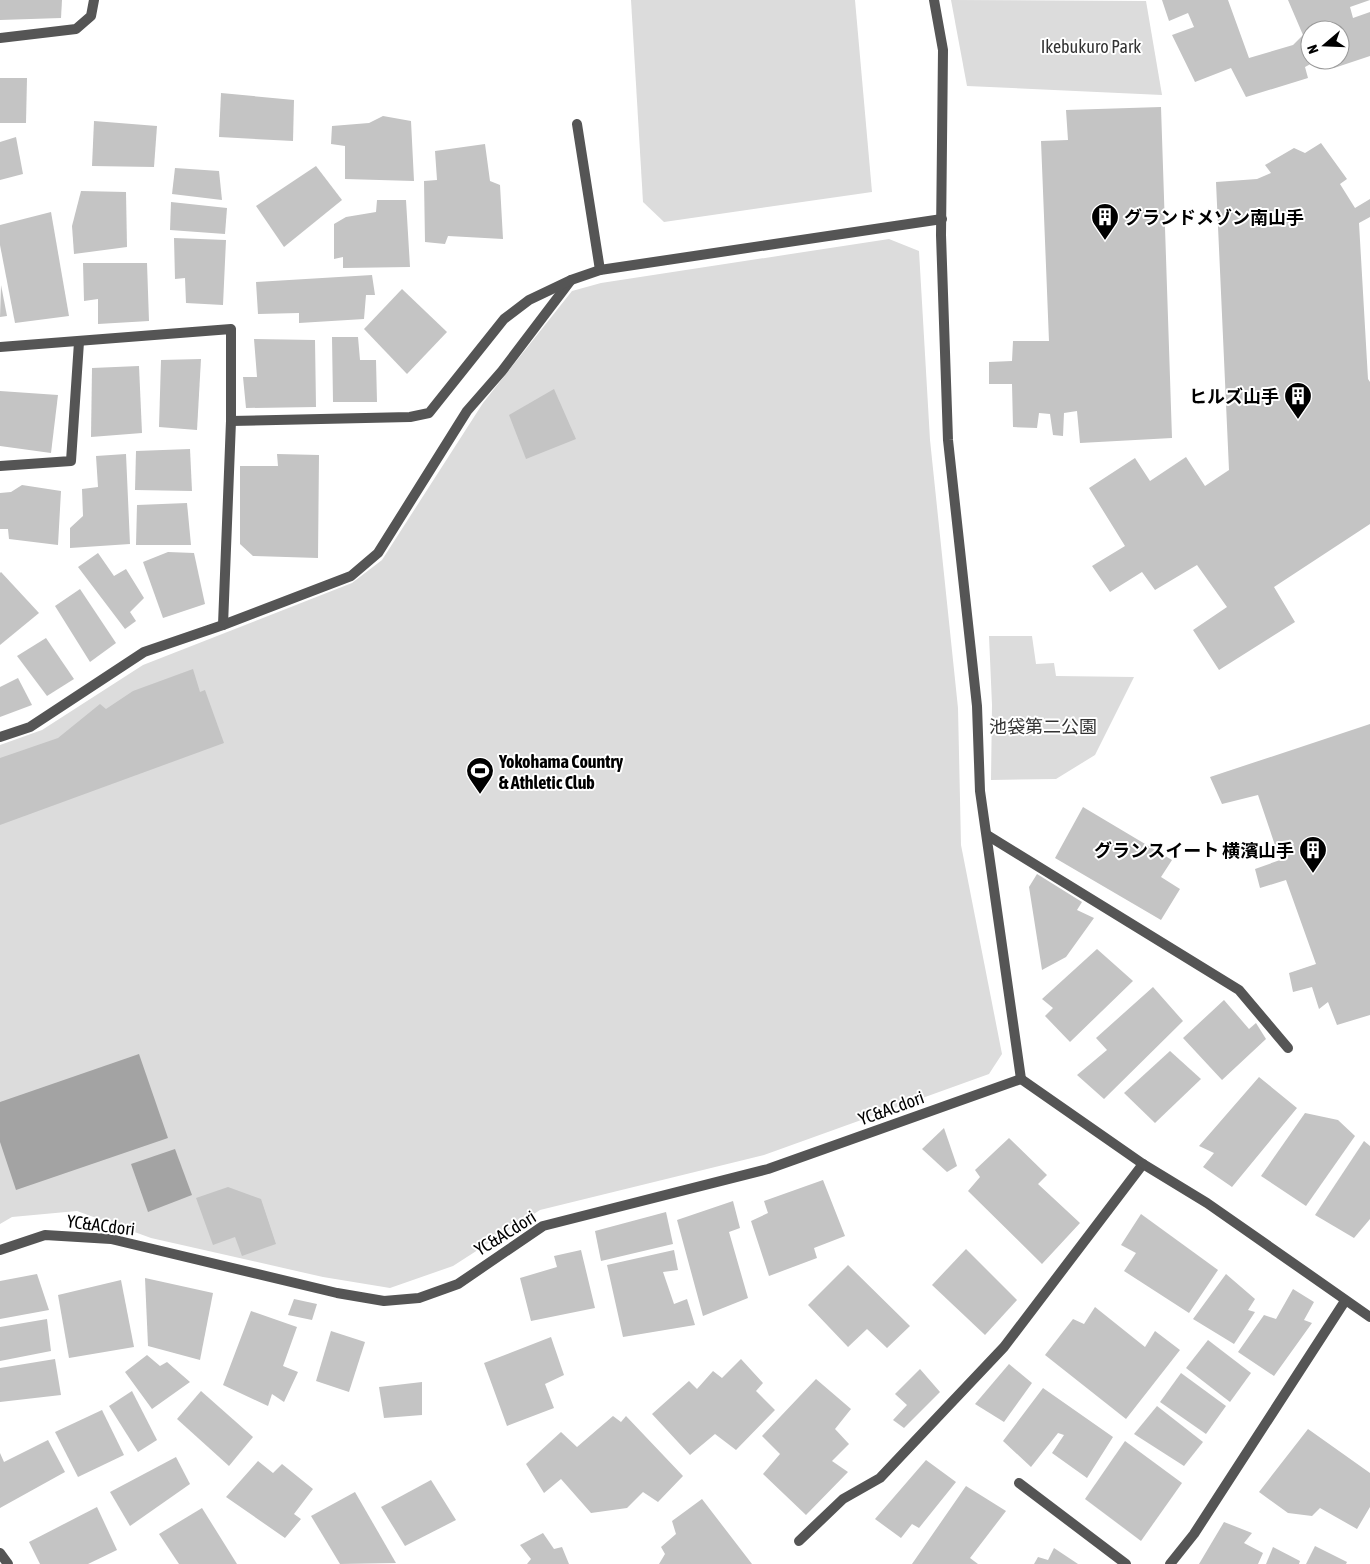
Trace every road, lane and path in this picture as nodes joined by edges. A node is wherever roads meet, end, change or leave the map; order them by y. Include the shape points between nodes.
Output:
1 (94, 0) edge
2 (934, 0) edge
3 (0, 38) edge
4 (577, 124) dead end
5 (942, 219) junction
6 (600, 270) junction
7 (571, 280) junction
8 (79, 342) junction
9 (0, 347) edge
10 (231, 421) junction
11 (0, 466) edge
12 (223, 625) junction
13 (0, 737) edge
14 (988, 835) junction
15 (1288, 1048) dead end
16 (1021, 1079) junction
17 (1143, 1164) junction
18 (0, 1250) edge
19 (1345, 1301) junction
20 (1370, 1317) edge
21 (1019, 1483) dead end
22 (799, 1541) dead end
23 (0, 1553) edge
24 (8, 1564) edge
25 (1126, 1564) edge
26 (1170, 1564) edge

1 - 3 street via 91,16 76,29
2 - 5 street via 944,50
4 - 6 street
5 - 6 street
5 - 14 street via 948,440 977,706 980,791
6 - 7 street
7 - 10 street via 529,300 504,320 429,413 410,418
7 - 12 street via 502,371 467,411 378,553 351,576
8 - 9 street
8 - 10 street via 231,329
8 - 11 street via 71,462
10 - 12 street
12 - 13 street via 144,652 30,727
14 - 15 street via 1239,990
14 - 16 street
16 - 17 street
16 - 18 street, YC&ACdori via 768,1169 542,1226 458,1284 419,1298 384,1301 337,1293 112,1239 45,1235
17 - 19 street via 1207,1203
17 - 22 street via 1004,1347 880,1478 844,1499
19 - 20 street
19 - 26 street via 1194,1534
21 - 25 street
23 - 24 street

